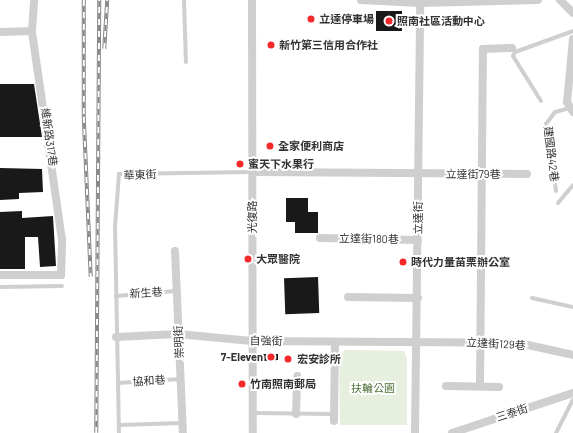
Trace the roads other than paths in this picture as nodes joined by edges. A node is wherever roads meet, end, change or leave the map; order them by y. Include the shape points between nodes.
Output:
1 (34, 0) edge
2 (184, 0) edge
3 (252, 0) edge
4 (361, 0) edge
5 (538, 0) edge
6 (560, 0) edge
7 (420, 3) junction
8 (573, 13) edge
9 (573, 31) edge
10 (0, 32) edge
11 (32, 32) junction
12 (573, 39) edge
13 (512, 48) dead end
14 (186, 62) dead end
15 (541, 101) dead end
16 (571, 110) edge
17 (252, 172) junction
18 (419, 174) junction
19 (482, 174) junction
20 (526, 174) dead end
21 (573, 186) edge
22 (556, 191) dead end
23 (558, 203) dead end
24 (320, 238) dead end
25 (418, 240) junction
26 (175, 251) dead end
27 (0, 275) edge
28 (62, 286) dead end
29 (0, 287) edge
30 (176, 291) junction
31 (116, 296) junction
32 (348, 297) dead end
33 (418, 298) junction
34 (532, 298) dead end
35 (573, 307) edge
36 (178, 334) junction
37 (116, 337) junction
38 (252, 341) junction
39 (335, 342) junction
40 (417, 342) junction
41 (480, 342) junction
42 (573, 355) edge
43 (297, 376) dead end
44 (180, 379) junction
45 (118, 383) junction
46 (446, 386) dead end
47 (480, 386) junction
48 (499, 387) dead end
49 (573, 393) edge
50 (573, 400) edge
51 (253, 413) junction
52 (296, 414) junction
53 (335, 418) joint
54 (183, 423) junction
55 (120, 425) junction
56 (119, 433) edge
57 (183, 433) edge
58 (253, 433) edge
59 (415, 433) edge
60 (452, 433) edge
61 (556, 433) edge

1 - 11 street, 維新路317巷
2 - 14 lane
3 - 17 street, 光復路
4 - 7 street
5 - 7 street
6 - 8 street
7 - 18 street, 立達街
9 - 15 lane via 515,52 513,56
10 - 11 street
11 - 27 street, 維新路317巷 via 62,240 61,275
12 - 16 street via 567,102
13 - 19 street via 483,49
16 - 22 lane, 建國路42巷 via 555,112 546,124
17 - 18 street, 華東街
17 - 31 lane, 華東街 via 119,174 115,227
17 - 38 street, 光復路
18 - 19 street, 立達街79巷
18 - 25 street, 立達街
19 - 20 street, 立達街79巷
19 - 41 street
21 - 23 lane
24 - 25 street, 立達街180巷
25 - 33 street, 立達街
26 - 30 street, 崇明街
28 - 29 lane
30 - 31 lane, 新生巷
30 - 36 street, 崇明街
31 - 37 lane, 華東街
32 - 33 street
33 - 40 street, 立達街
34 - 35 lane
36 - 37 street, 自強街
36 - 38 street, 自強街
36 - 44 street, 崇明街
37 - 45 lane, 華東街
38 - 39 street, 自強街
38 - 51 street, 光復路
39 - 40 street, 自強街
39 - 53 street
40 - 41 street, 立達街129巷
40 - 59 street, 立達街
41 - 42 street, 立達街129巷 via 519,343
41 - 47 street
43 - 52 street
44 - 45 lane, 協和巷
44 - 54 street, 崇明街
45 - 55 lane, 華東街
46 - 47 street
47 - 48 street
49 - 60 street, 三泰街
50 - 61 lane
51 - 52 lane
51 - 58 street, 光復路
52 - 53 lane
54 - 55 lane
54 - 57 street, 崇明街
55 - 56 lane, 華東街

